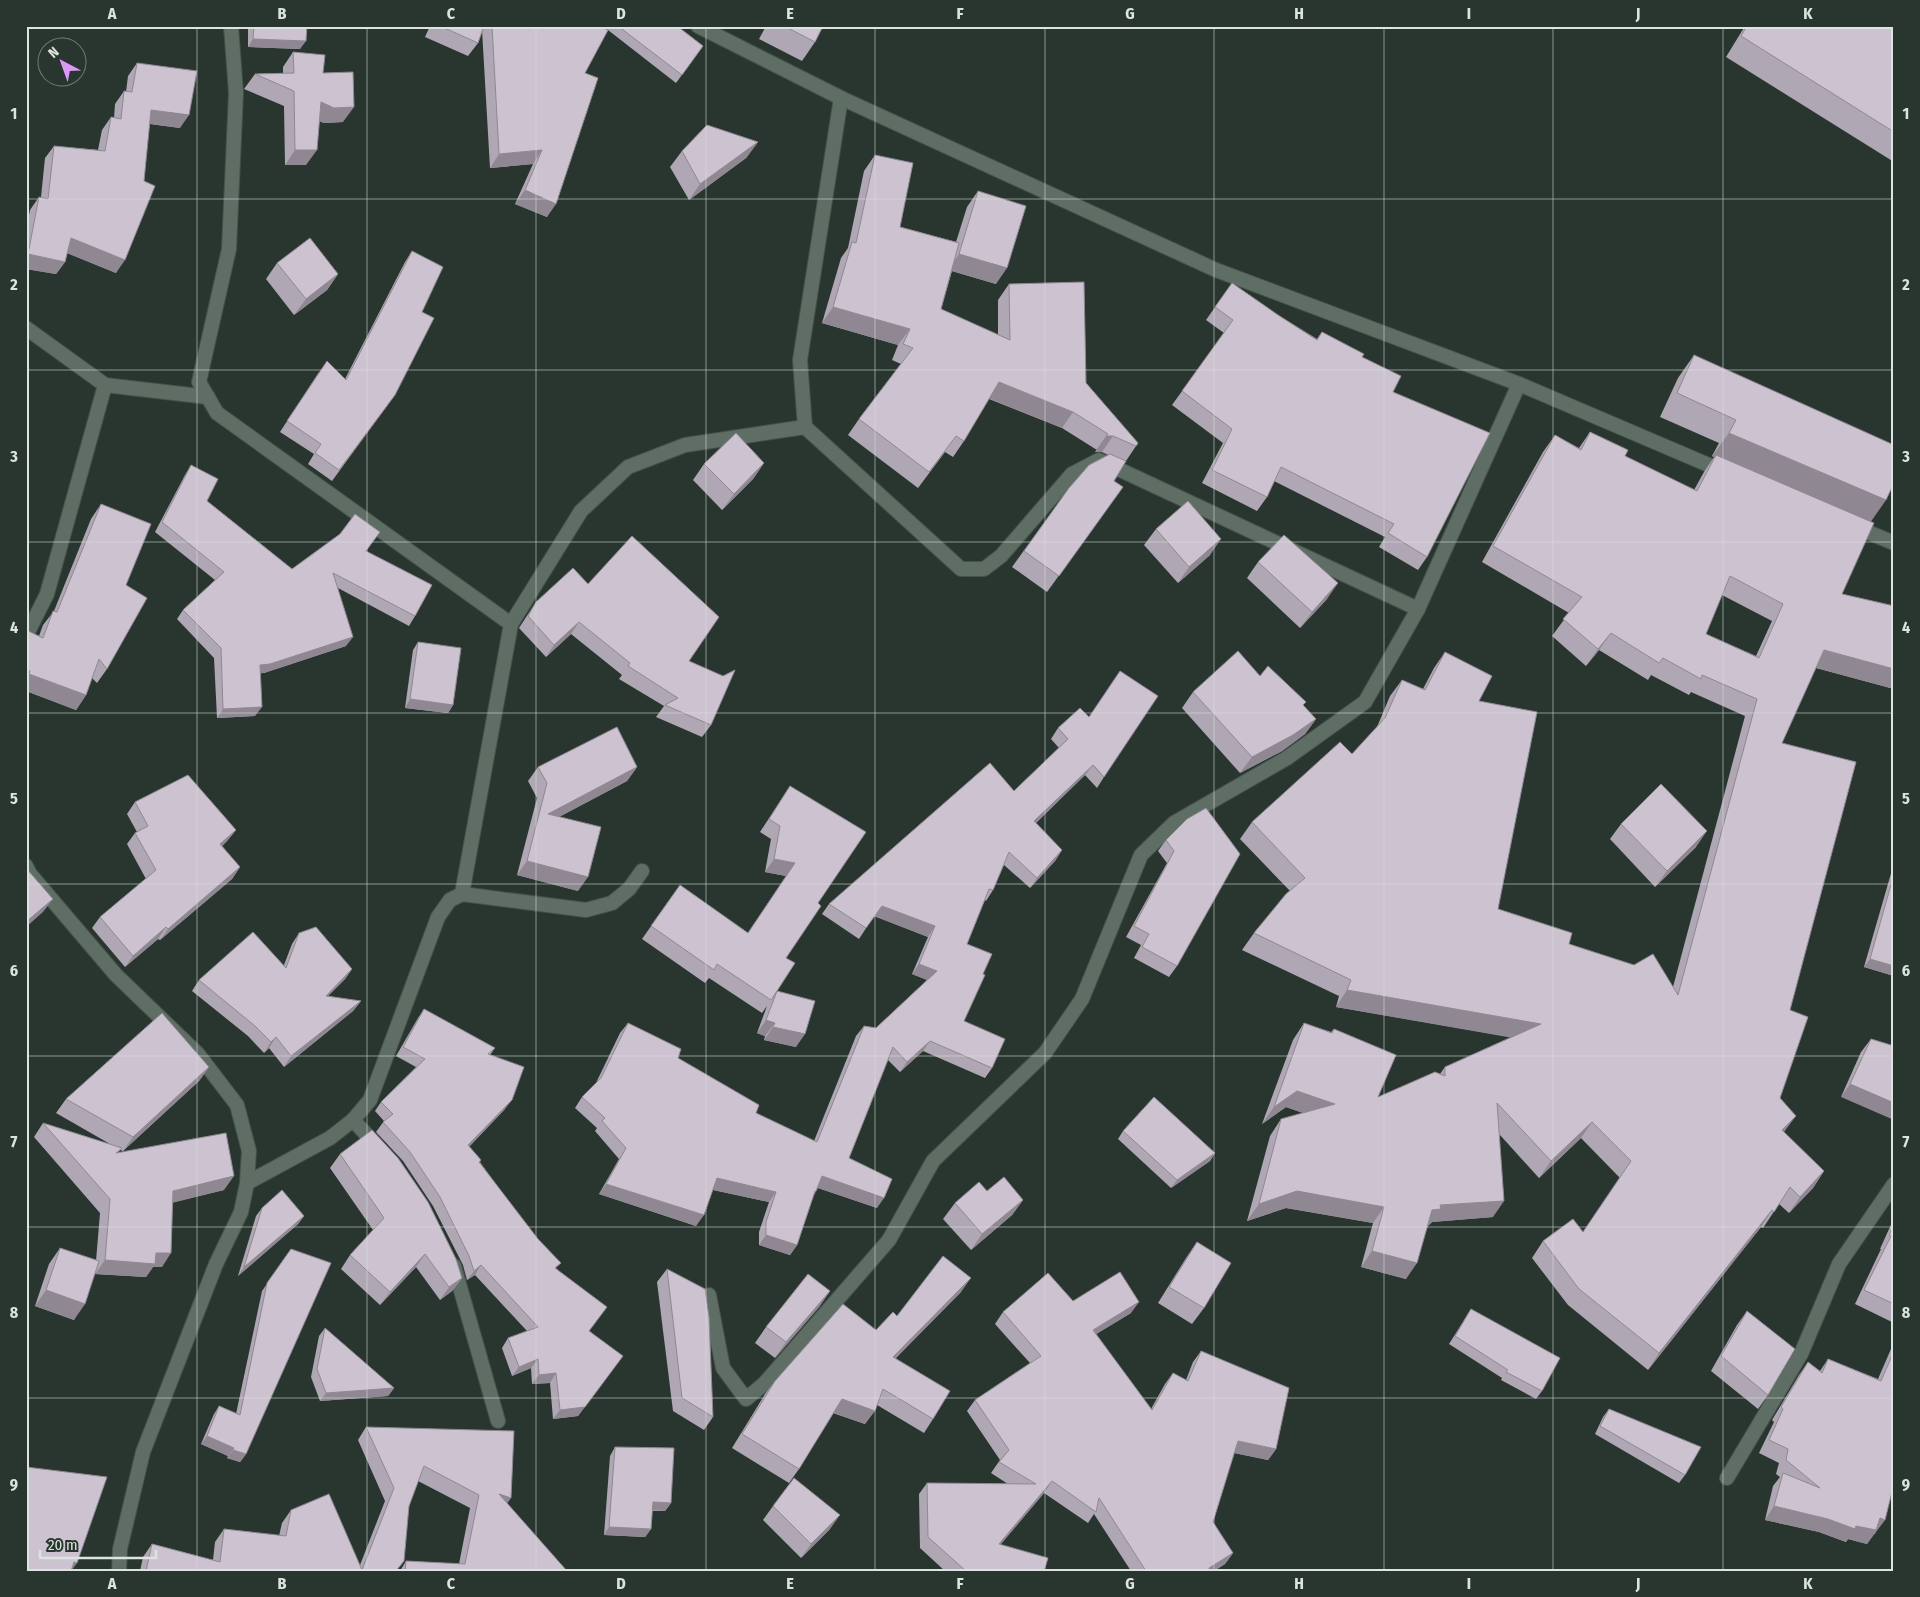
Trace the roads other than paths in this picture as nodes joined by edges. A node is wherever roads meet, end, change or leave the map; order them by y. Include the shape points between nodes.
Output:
1 (231, 26) edge
2 (698, 26) edge
3 (841, 98) junction
4 (26, 328) edge
5 (1519, 384) junction
6 (105, 385) junction
7 (208, 397) junction
8 (805, 427) junction
9 (1738, 477) edge
10 (1839, 520) edge
11 (1894, 544) edge
12 (1418, 609) junction
13 (511, 624) junction
14 (26, 636) edge
15 (26, 866) edge
16 (642, 871) dead end
17 (462, 894) junction
18 (353, 1120) junction
19 (390, 1159) edge
20 (247, 1183) junction
21 (1894, 1184) edge
22 (447, 1253) edge
23 (709, 1295) dead end
24 (498, 1421) dead end
25 (1727, 1478) dead end
26 (119, 1571) edge

1 - 7 street via 236,93 229,249 199,382
2 - 3 street
3 - 5 street via 1216,270
3 - 8 street via 800,360
4 - 6 street
5 - 9 street
5 - 12 street
6 - 7 street
6 - 14 street via 47,594
7 - 13 street via 217,413
8 - 12 street via 961,569 984,570 1072,474 1099,460
8 - 13 street via 685,445 628,467 581,511
10 - 11 street
12 - 23 street via 1365,702 1288,758 1174,823 1141,855 1082,999 1045,1053 933,1161 889,1240 764,1384 746,1399 723,1368
13 - 17 street
15 - 20 street via 116,975 198,1054 238,1104 249,1151
16 - 17 street via 629,889 612,903 586,910
17 - 18 street via 450,900 438,917 370,1100
18 - 19 street
18 - 20 street via 330,1138
20 - 26 street via 241,1212 216,1264 143,1452 120,1549
21 - 25 street via 1839,1264 1801,1354
22 - 24 street via 456,1269

